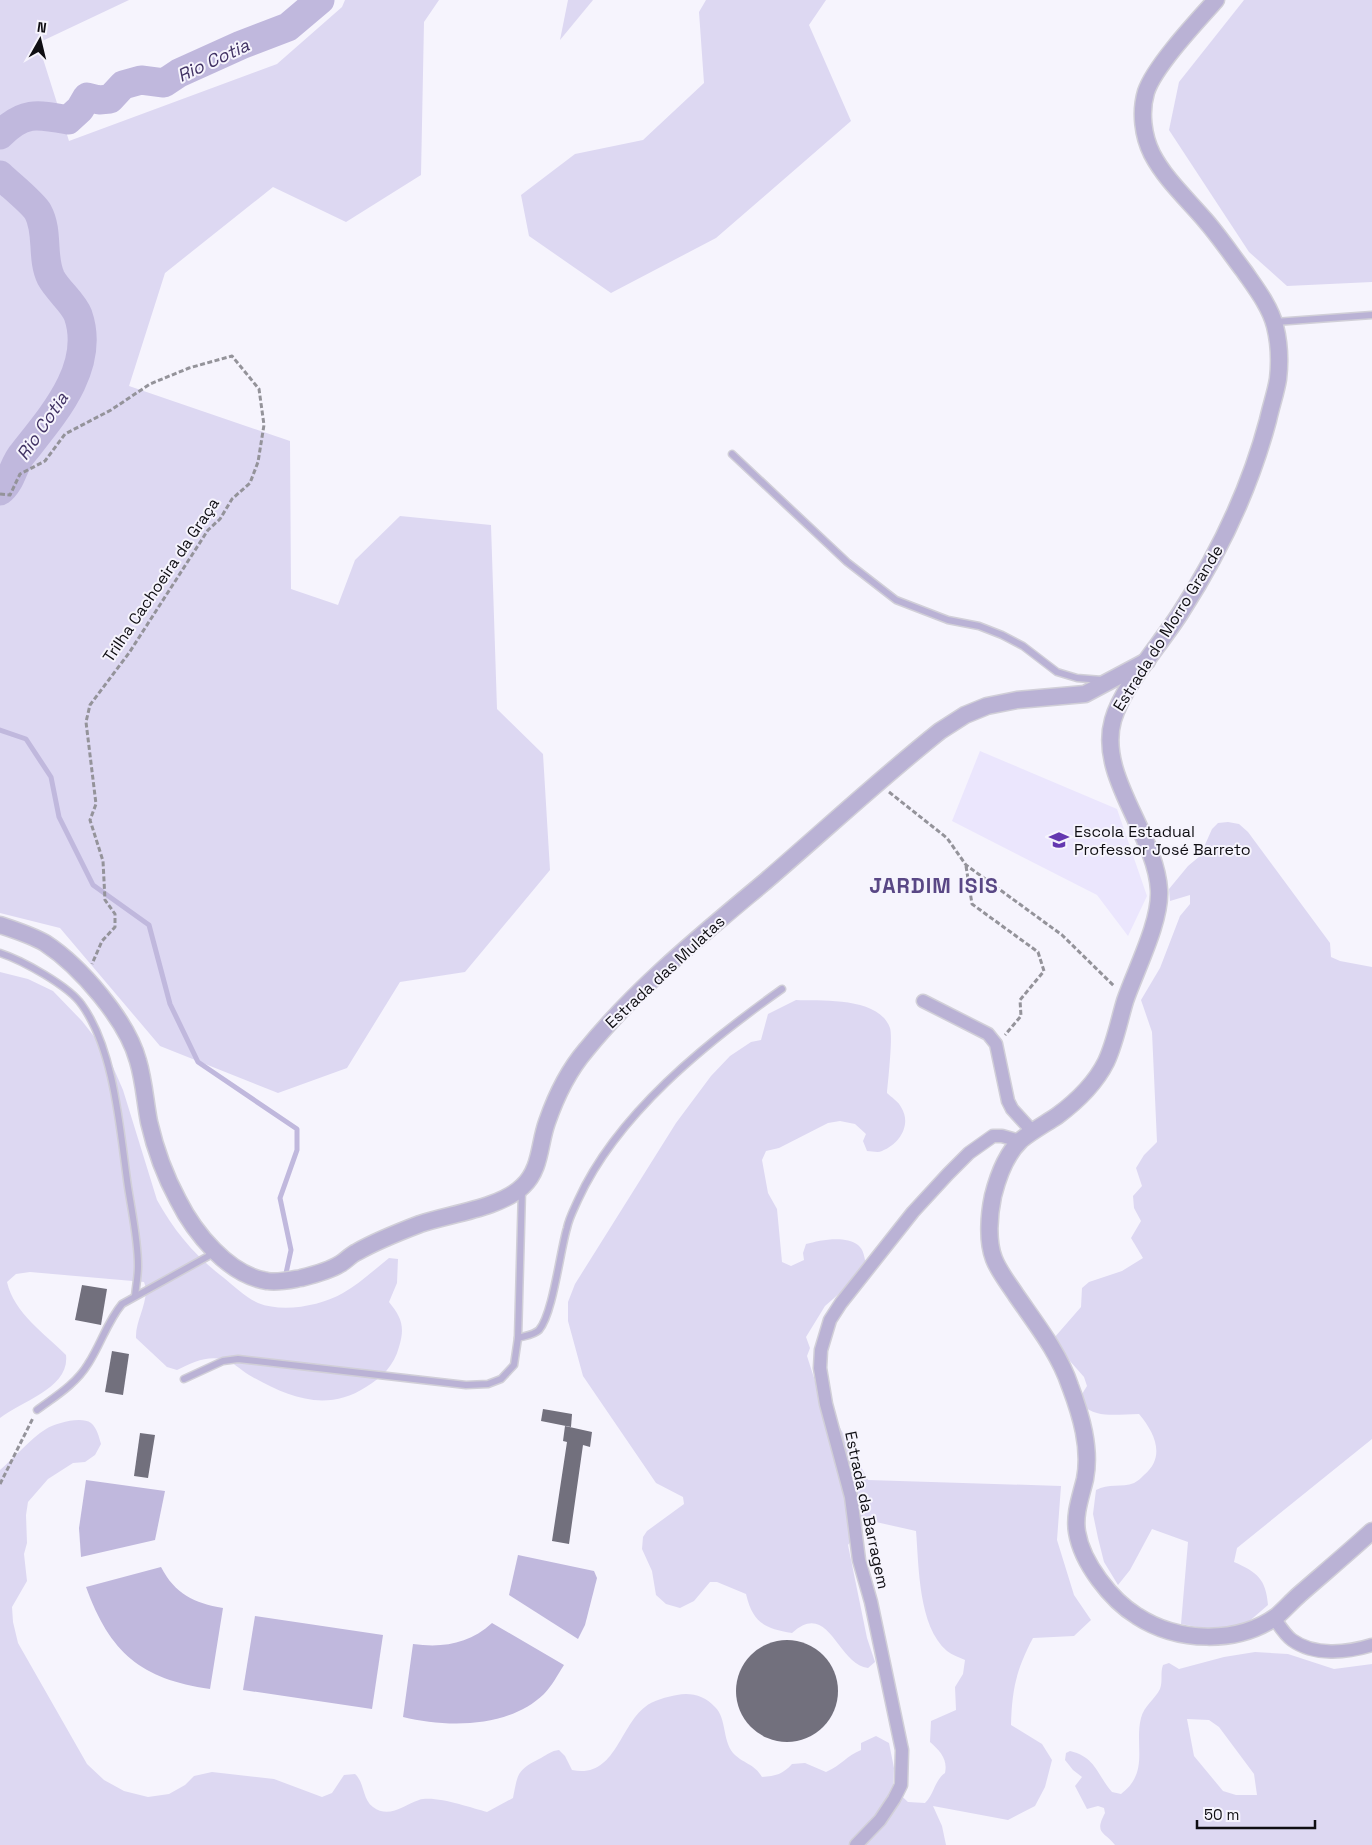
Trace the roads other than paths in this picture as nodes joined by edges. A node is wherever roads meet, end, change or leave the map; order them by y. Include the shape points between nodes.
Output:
1 (1216, 0) edge
2 (1372, 315) edge
3 (1274, 322) junction
4 (732, 454) dead end
5 (1149, 660) junction
6 (1108, 681) junction
7 (0, 925) edge
8 (0, 954) edge
9 (782, 989) dead end
10 (923, 1001) dead end
11 (1027, 1136) junction
12 (522, 1188) junction
13 (215, 1252) junction
14 (135, 1296) junction
15 (518, 1338) junction
16 (184, 1379) dead end
17 (37, 1410) road end
18 (1372, 1531) edge
19 (1274, 1618) junction
20 (1372, 1645) edge
21 (856, 1845) edge

1 - 3 street, Estrada do Morro Grande via 1190,29 1147,88 1142,124 1151,152 1170,180 1217,234 1250,280
2 - 3 lane
3 - 5 street, Estrada do Morro Grande via 1279,354 1278,380 1259,454 1230,525 1183,610
4 - 6 lane via 847,562 896,600 948,620 979,626 1002,635 1024,646 1057,672
5 - 6 street, Estrada das Mulatas
5 - 11 street, Estrada do Morro Grande via 1122,698 1110,735 1111,755 1153,856 1160,895 1105,1065 1081,1097
6 - 12 street, Estrada das Mulatas via 1085,694 1017,700 965,715 914,752 715,924 615,1014 571,1068 546,1125 531,1177
7 - 13 street via 44,943 83,976 128,1036 137,1057 150,1124 163,1165 198,1234
8 - 14 lane via 47,976 82,1004 98,1032 115,1094 138,1266
9 - 15 lane via 647,1100 604,1152 567,1226 546,1318 536,1332
10 - 11 street via 988,1034 996,1044 1008,1101
11 - 19 street, Estrada do Morro Grande via 1000,1173 992,1202 991,1246 1002,1273 1059,1361 1074,1398 1087,1456 1077,1518 1077,1533 1083,1549 1112,1596 1140,1618 1165,1631 1208,1638 1240,1632
11 - 21 street, Estrada da Barragem via 993,1136 948,1174 913,1212 841,1303 830,1320 821,1350 820,1368 826,1404 851,1497 859,1560 902,1750 901,1784 894,1799 880,1820
12 - 13 street via 490,1203 392,1236 354,1253 339,1265 287,1281 267,1281 250,1276
12 - 15 lane
13 - 14 lane
14 - 17 lane via 114,1314 88,1364 75,1381
15 - 16 lane via 514,1365 501,1379 488,1384 466,1385 238,1359 223,1361
18 - 19 street, Estrada do Morro Grande
19 - 20 street via 1291,1639 1308,1648 1358,1650

